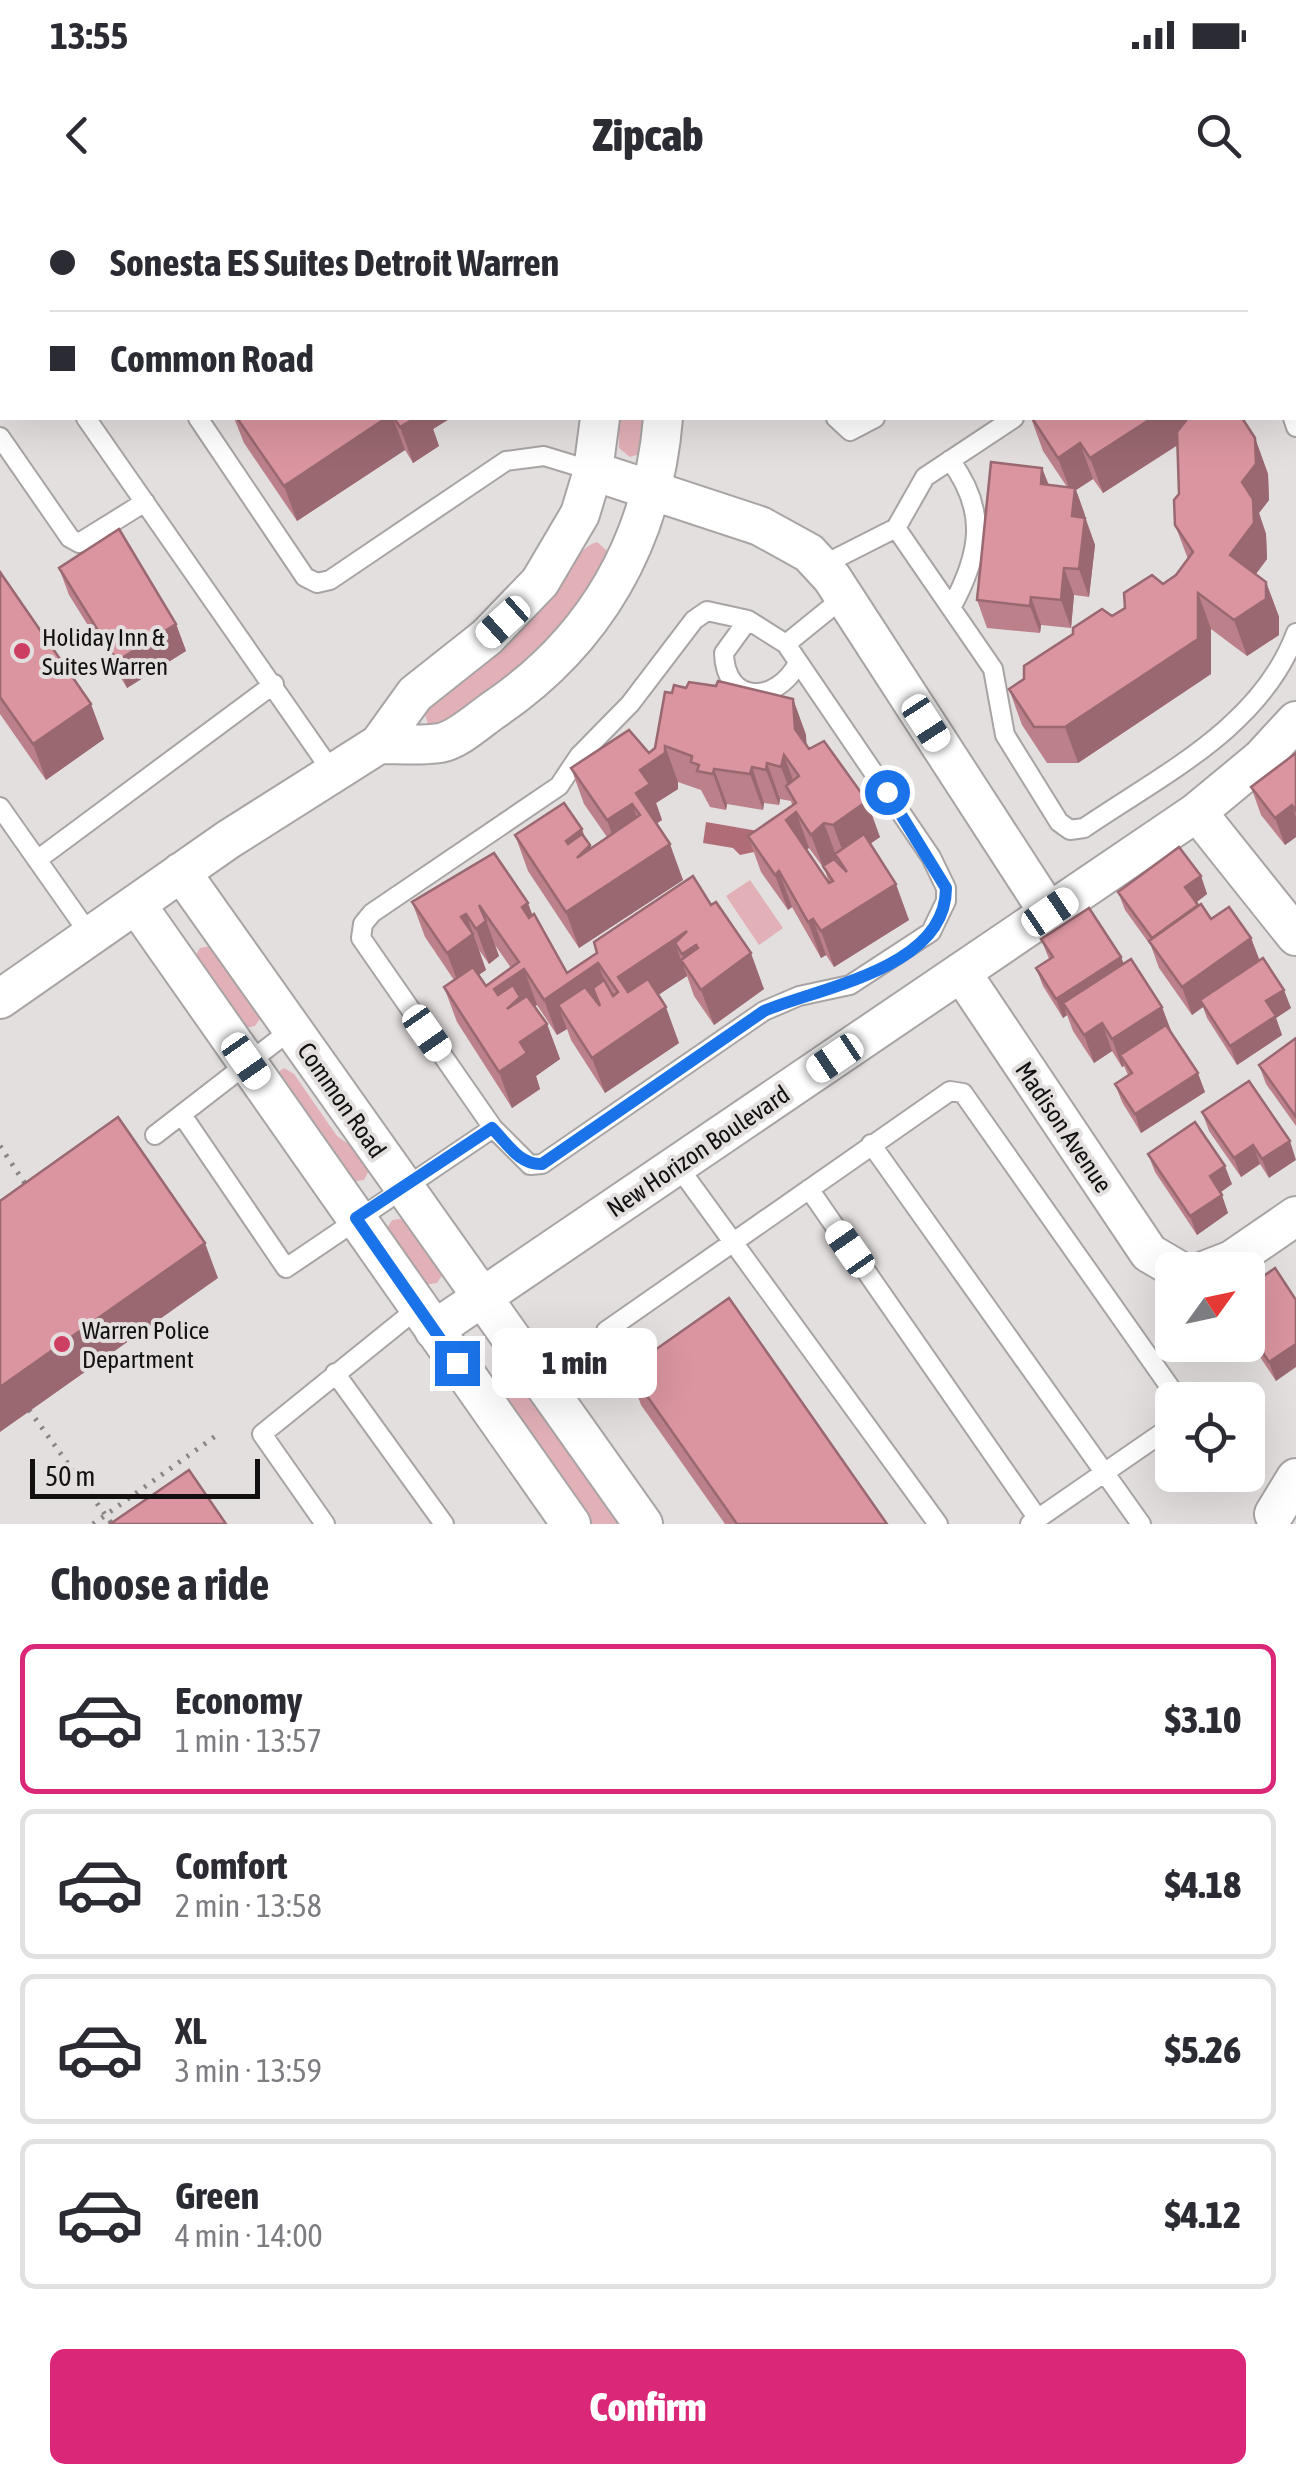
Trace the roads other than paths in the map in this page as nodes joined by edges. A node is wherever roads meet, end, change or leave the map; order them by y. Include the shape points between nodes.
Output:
1 (87, 420) edge
2 (199, 420) edge
3 (600, 420) edge
4 (663, 420) edge
5 (838, 420) edge
6 (871, 420) edge
7 (1011, 420) edge
8 (0, 438) edge
9 (950, 460) junction
10 (593, 471) junction
11 (652, 492) junction
12 (145, 502) junction
13 (896, 528) junction
14 (821, 566) junction
15 (844, 596) junction
16 (951, 608) junction
17 (748, 620) junction
18 (1296, 633) edge
19 (786, 644) junction
20 (798, 663) junction
21 (274, 684) junction
22 (1296, 721) edge
23 (379, 744) junction
24 (332, 774) junction
25 (0, 806) edge
26 (1198, 812) junction
27 (37, 860) junction
28 (181, 872) junction
29 (136, 904) junction
30 (1050, 912) junction
31 (90, 935) junction
32 (1296, 936) edge
33 (961, 972) junction
34 (0, 999) edge
35 (292, 1029) junction
36 (246, 1061) junction
37 (182, 1115) junction
38 (492, 1128) junction
39 (156, 1135) dead end
40 (871, 1144) junction
41 (677, 1165) junction
42 (403, 1186) junction
43 (809, 1190) junction
44 (1296, 1216) edge
45 (356, 1218) junction
46 (733, 1244) junction
47 (1244, 1252) edge
48 (1155, 1256) edge
49 (482, 1298) junction
50 (426, 1319) junction
51 (606, 1331) dead end
52 (335, 1373) junction
53 (1166, 1382) edge
54 (1155, 1437) edge
55 (1105, 1471) junction
56 (1296, 1478) edge
57 (1278, 1516) edge
58 (1034, 1521) edge
59 (325, 1524) edge
60 (444, 1524) edge
61 (570, 1524) edge
62 (643, 1524) edge
63 (938, 1524) edge
64 (1140, 1524) edge

1 - 12 lane
2 - 10 lane via 306,577 317,583 506,462 544,456
3 - 10 street
4 - 11 street
5 - 6 lane via 850,431
7 - 9 lane
8 - 12 lane via 80,543
9 - 13 lane via 916,489
9 - 16 lane via 972,489 978,512 969,567
10 - 11 street
10 - 23 street via 580,514 540,582 498,627 415,694
11 - 14 street via 760,526
11 - 23 street via 605,602 552,664 444,743
12 - 21 lane
13 - 14 lane
13 - 16 lane
14 - 15 street
15 - 19 lane
15 - 30 street
16 - 18 lane via 993,669 1005,735 1070,830 1084,828 1239,722
17 - 19 lane
17 - 20 lane via 724,654 731,679 742,688 771,692 784,687
17 - 38 lane via 706,611 694,620 559,786 363,924 361,938
19 - 20 lane
20 - 38 lane via 931,857 946,888 939,921 895,960 850,985 764,1011 542,1164 520,1158
21 - 24 lane
21 - 27 lane
22 - 26 street, New Horizon Boulevard
23 - 24 street
24 - 28 street
25 - 27 lane
26 - 30 street, New Horizon Boulevard
26 - 32 street
27 - 31 lane
28 - 29 street
28 - 35 street, Common Road
29 - 31 street
29 - 36 street
30 - 33 street, New Horizon Boulevard
31 - 34 street
33 - 41 street, New Horizon Boulevard
33 - 48 street, Madison Avenue
35 - 36 lane
35 - 42 street, Common Road
36 - 37 lane
36 - 45 street
37 - 39 lane
37 - 45 lane via 286,1268
38 - 42 lane
40 - 43 lane
40 - 53 lane via 950,1091 963,1094
40 - 55 lane
41 - 46 lane
41 - 49 street, New Horizon Boulevard
42 - 45 lane
42 - 49 street, Common Road
43 - 46 lane
43 - 58 lane
44 - 47 street
45 - 50 street
46 - 51 lane
46 - 63 lane
49 - 50 street, New Horizon Boulevard
49 - 62 street, Common Road
50 - 52 lane
50 - 61 street
52 - 59 lane via 262,1434
52 - 60 lane
54 - 55 lane
55 - 58 lane
55 - 64 lane
56 - 57 street

